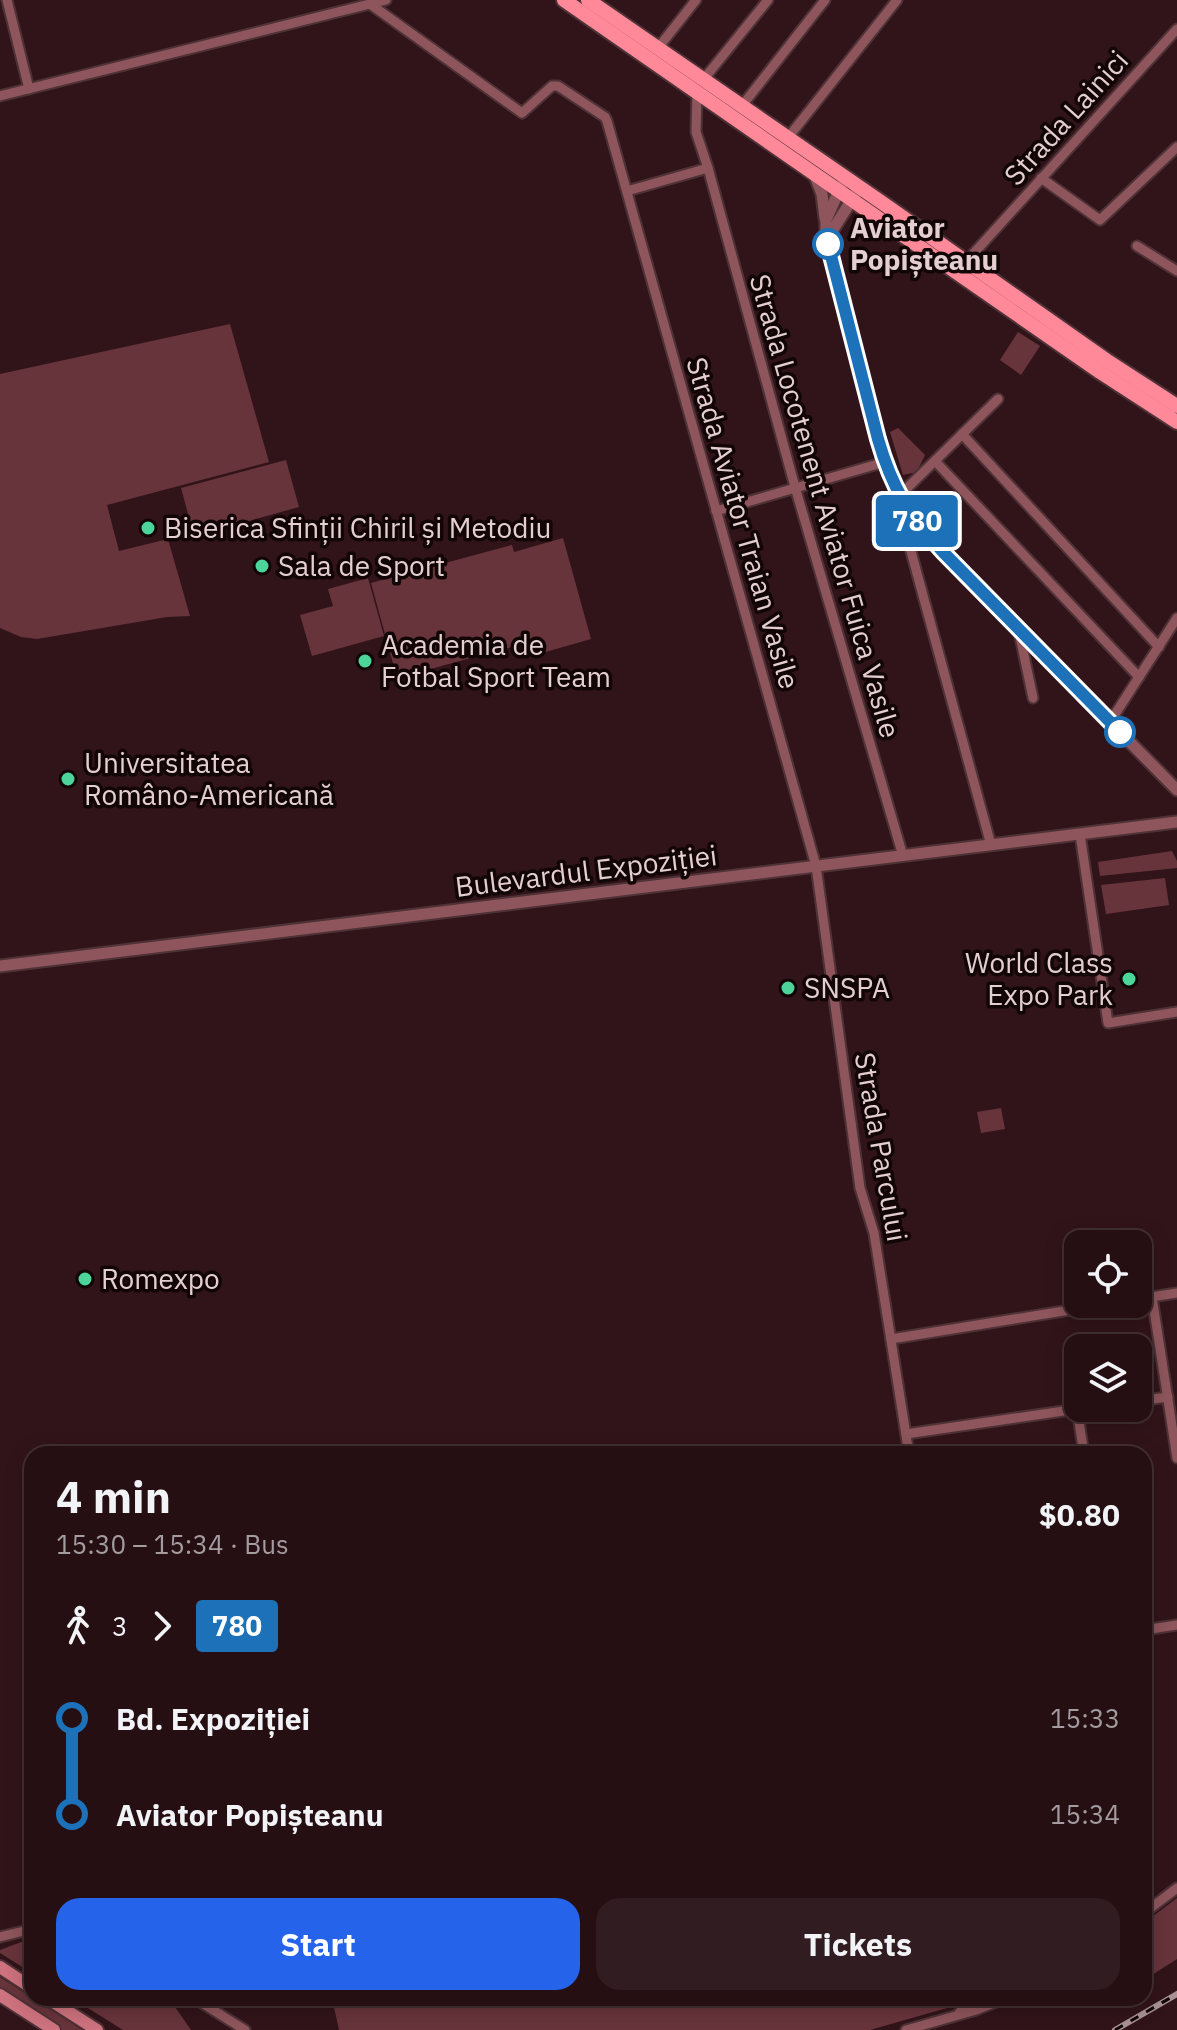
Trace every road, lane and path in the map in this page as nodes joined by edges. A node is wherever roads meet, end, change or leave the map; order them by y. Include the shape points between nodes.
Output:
1 (7, 0) edge
2 (386, 0) edge
3 (564, 0) edge
4 (588, 0) edge
5 (696, 0) edge
6 (768, 0) edge
7 (825, 0) edge
8 (897, 0) edge
9 (370, 4) junction
10 (1177, 29) edge
11 (658, 48) junction
12 (700, 86) junction
13 (29, 89) junction
14 (0, 96) edge
15 (741, 107) junction
16 (787, 139) junction
17 (1177, 147) edge
18 (708, 168) junction
19 (815, 176) junction
20 (1041, 178) junction
21 (842, 185) junction
22 (627, 191) junction
23 (855, 194) junction
24 (826, 220) junction
25 (826, 235) junction
26 (1137, 246) dead end
27 (962, 268) junction
28 (1177, 271) edge
29 (998, 399) dead end
30 (1177, 406) edge
31 (1177, 422) edge
32 (962, 434) junction
33 (935, 461) junction
34 (885, 462) junction
35 (795, 487) junction
36 (899, 496) junction
37 (716, 511) junction
38 (1177, 618) edge
39 (1018, 627) junction
40 (1159, 647) junction
41 (1139, 677) junction
42 (1033, 698) dead end
43 (1110, 722) junction
44 (1177, 791) edge
45 (1177, 822) edge
46 (1080, 834) junction
47 (991, 845) junction
48 (903, 856) junction
49 (816, 866) junction
50 (0, 966) edge
51 (1177, 1012) edge
52 (1177, 1293) edge
53 (1152, 1297) joint
54 (1064, 1311) edge
55 (891, 1339) junction
56 (1168, 1397) junction
57 (1152, 1399) edge
58 (1064, 1411) edge
59 (1082, 1422) edge
60 (906, 1434) junction
61 (908, 1446) edge
62 (1083, 1446) edge
63 (1177, 1458) edge
64 (1177, 1625) edge
65 (1152, 1629) edge
66 (1177, 1888) edge
67 (1152, 1907) edge
68 (24, 1931) edge
69 (0, 1937) edge
70 (0, 1967) edge
71 (24, 1983) edge
72 (0, 1995) edge
73 (60, 2006) edge
74 (207, 2006) edge
75 (965, 2006) edge
76 (983, 2006) edge
77 (955, 2016) junction
78 (54, 2030) edge
79 (97, 2030) edge
80 (245, 2030) edge
81 (906, 2030) edge

1 - 13 street
2 - 9 street
3 - 12 main road
4 - 11 main road
5 - 11 street
6 - 12 street
7 - 15 street
8 - 16 street
9 - 13 street
9 - 22 street, Strada Aviator Traian Vasile via 522,113 555,85 605,117
10 - 20 street, Strada Lainici
11 - 12 main road
12 - 15 main road
12 - 18 street, Strada Locotenent Aviator Fuica Vasile via 696,132
12 - 19 main road
13 - 14 street
15 - 16 main road
16 - 21 main road
17 - 20 street via 1100,220
18 - 22 street
18 - 35 street, Strada Locotenent Aviator Fuica Vasile
19 - 21 main road
19 - 24 street
20 - 27 street, Strada Lainici
21 - 23 main road
21 - 24 street
22 - 37 street, Strada Aviator Traian Vasile
23 - 25 street
23 - 27 main road
24 - 25 street
25 - 34 street
26 - 28 street
27 - 30 main road
27 - 31 main road via 1109,379
29 - 32 street
32 - 33 street
32 - 40 street
33 - 36 street
33 - 41 street
34 - 35 street
34 - 36 street
35 - 37 street
35 - 48 street, Strada Locotenent Aviator Fuica Vasile
36 - 39 street via 929,537
36 - 47 street
37 - 49 street, Strada Aviator Traian Vasile
38 - 40 street
39 - 42 street
39 - 43 street
40 - 41 street
41 - 43 street
43 - 44 street
45 - 46 street, Bulevardul Expoziției
46 - 47 street, Bulevardul Expoziției
46 - 51 street via 1108,1023
47 - 48 street, Bulevardul Expoziției
48 - 49 street, Bulevardul Expoziției
49 - 50 street, Bulevardul Expoziției
49 - 55 street, Strada Parcului via 860,1188 874,1233
52 - 53 street
53 - 56 street
54 - 55 street
55 - 60 street, Strada Parcului
56 - 57 street
56 - 63 street
58 - 60 street
59 - 62 street
60 - 61 street, Strada Parcului
64 - 65 street
66 - 67 street
68 - 69 street
70 - 71 main road
72 - 78 main road
73 - 79 main road
74 - 80 street
75 - 77 street
76 - 77 street
77 - 81 street

